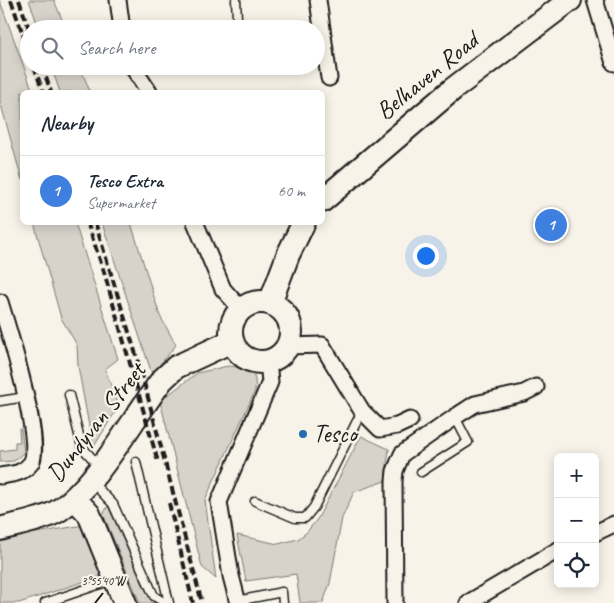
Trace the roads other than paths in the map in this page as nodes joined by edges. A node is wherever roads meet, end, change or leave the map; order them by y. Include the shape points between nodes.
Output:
1 (118, 0) edge
2 (236, 0) edge
3 (318, 0) edge
4 (570, 0) edge
5 (595, 0) edge
6 (237, 18) dead end
7 (121, 20) edge
8 (321, 20) edge
9 (325, 50) edge
10 (614, 63) edge
11 (138, 75) edge
12 (329, 78) dead end
13 (148, 90) edge
14 (325, 198) edge
15 (196, 225) edge
16 (303, 225) edge
17 (0, 302) edge
18 (270, 302) junction
19 (241, 309) junction
20 (232, 341) junction
21 (288, 346) junction
22 (268, 361) junction
23 (536, 387) dead end
24 (69, 396) dead end
25 (26, 397) junction
26 (0, 401) edge
27 (362, 411) junction
28 (455, 417) junction
29 (410, 420) dead end
30 (136, 462) dead end
31 (420, 472) dead end
32 (96, 474) junction
33 (0, 476) edge
34 (75, 499) junction
35 (255, 501) dead end
36 (614, 524) edge
37 (0, 529) edge
38 (599, 531) edge
39 (554, 552) edge
40 (116, 578) junction
41 (238, 602) edge
42 (45, 603) edge
43 (125, 603) edge
44 (165, 603) edge
45 (169, 603) edge
46 (283, 603) edge
47 (395, 603) edge
48 (468, 603) edge

1 - 7 street
2 - 6 lane
3 - 8 street
4 - 14 street, Belhaven Road via 453,89
5 - 10 street
9 - 12 street
11 - 13 street
15 - 19 street via 223,289
16 - 18 street
17 - 25 street
18 - 19 street via 251,303
18 - 21 street via 287,316 291,331
19 - 20 street via 232,324
20 - 22 street via 242,355 259,362
20 - 32 street, Dundyvan Street via 176,367 162,380
21 - 22 street via 280,356
21 - 27 street via 322,346
22 - 41 street via 270,382 219,502
23 - 28 street via 524,394 475,404
24 - 32 lane via 82,447
25 - 26 lane
25 - 33 street via 35,452 23,471
27 - 29 street via 380,429
27 - 35 lane via 314,507 305,518 295,518
28 - 31 lane via 468,442
28 - 47 street via 402,454 395,471
30 - 45 lane
32 - 34 street, Dundyvan Street
32 - 44 lane via 154,596
34 - 37 street, Dundyvan Street via 54,513
34 - 40 street via 89,514
36 - 38 street
39 - 48 street
40 - 42 lane
40 - 43 street
41 - 46 lane via 282,592

